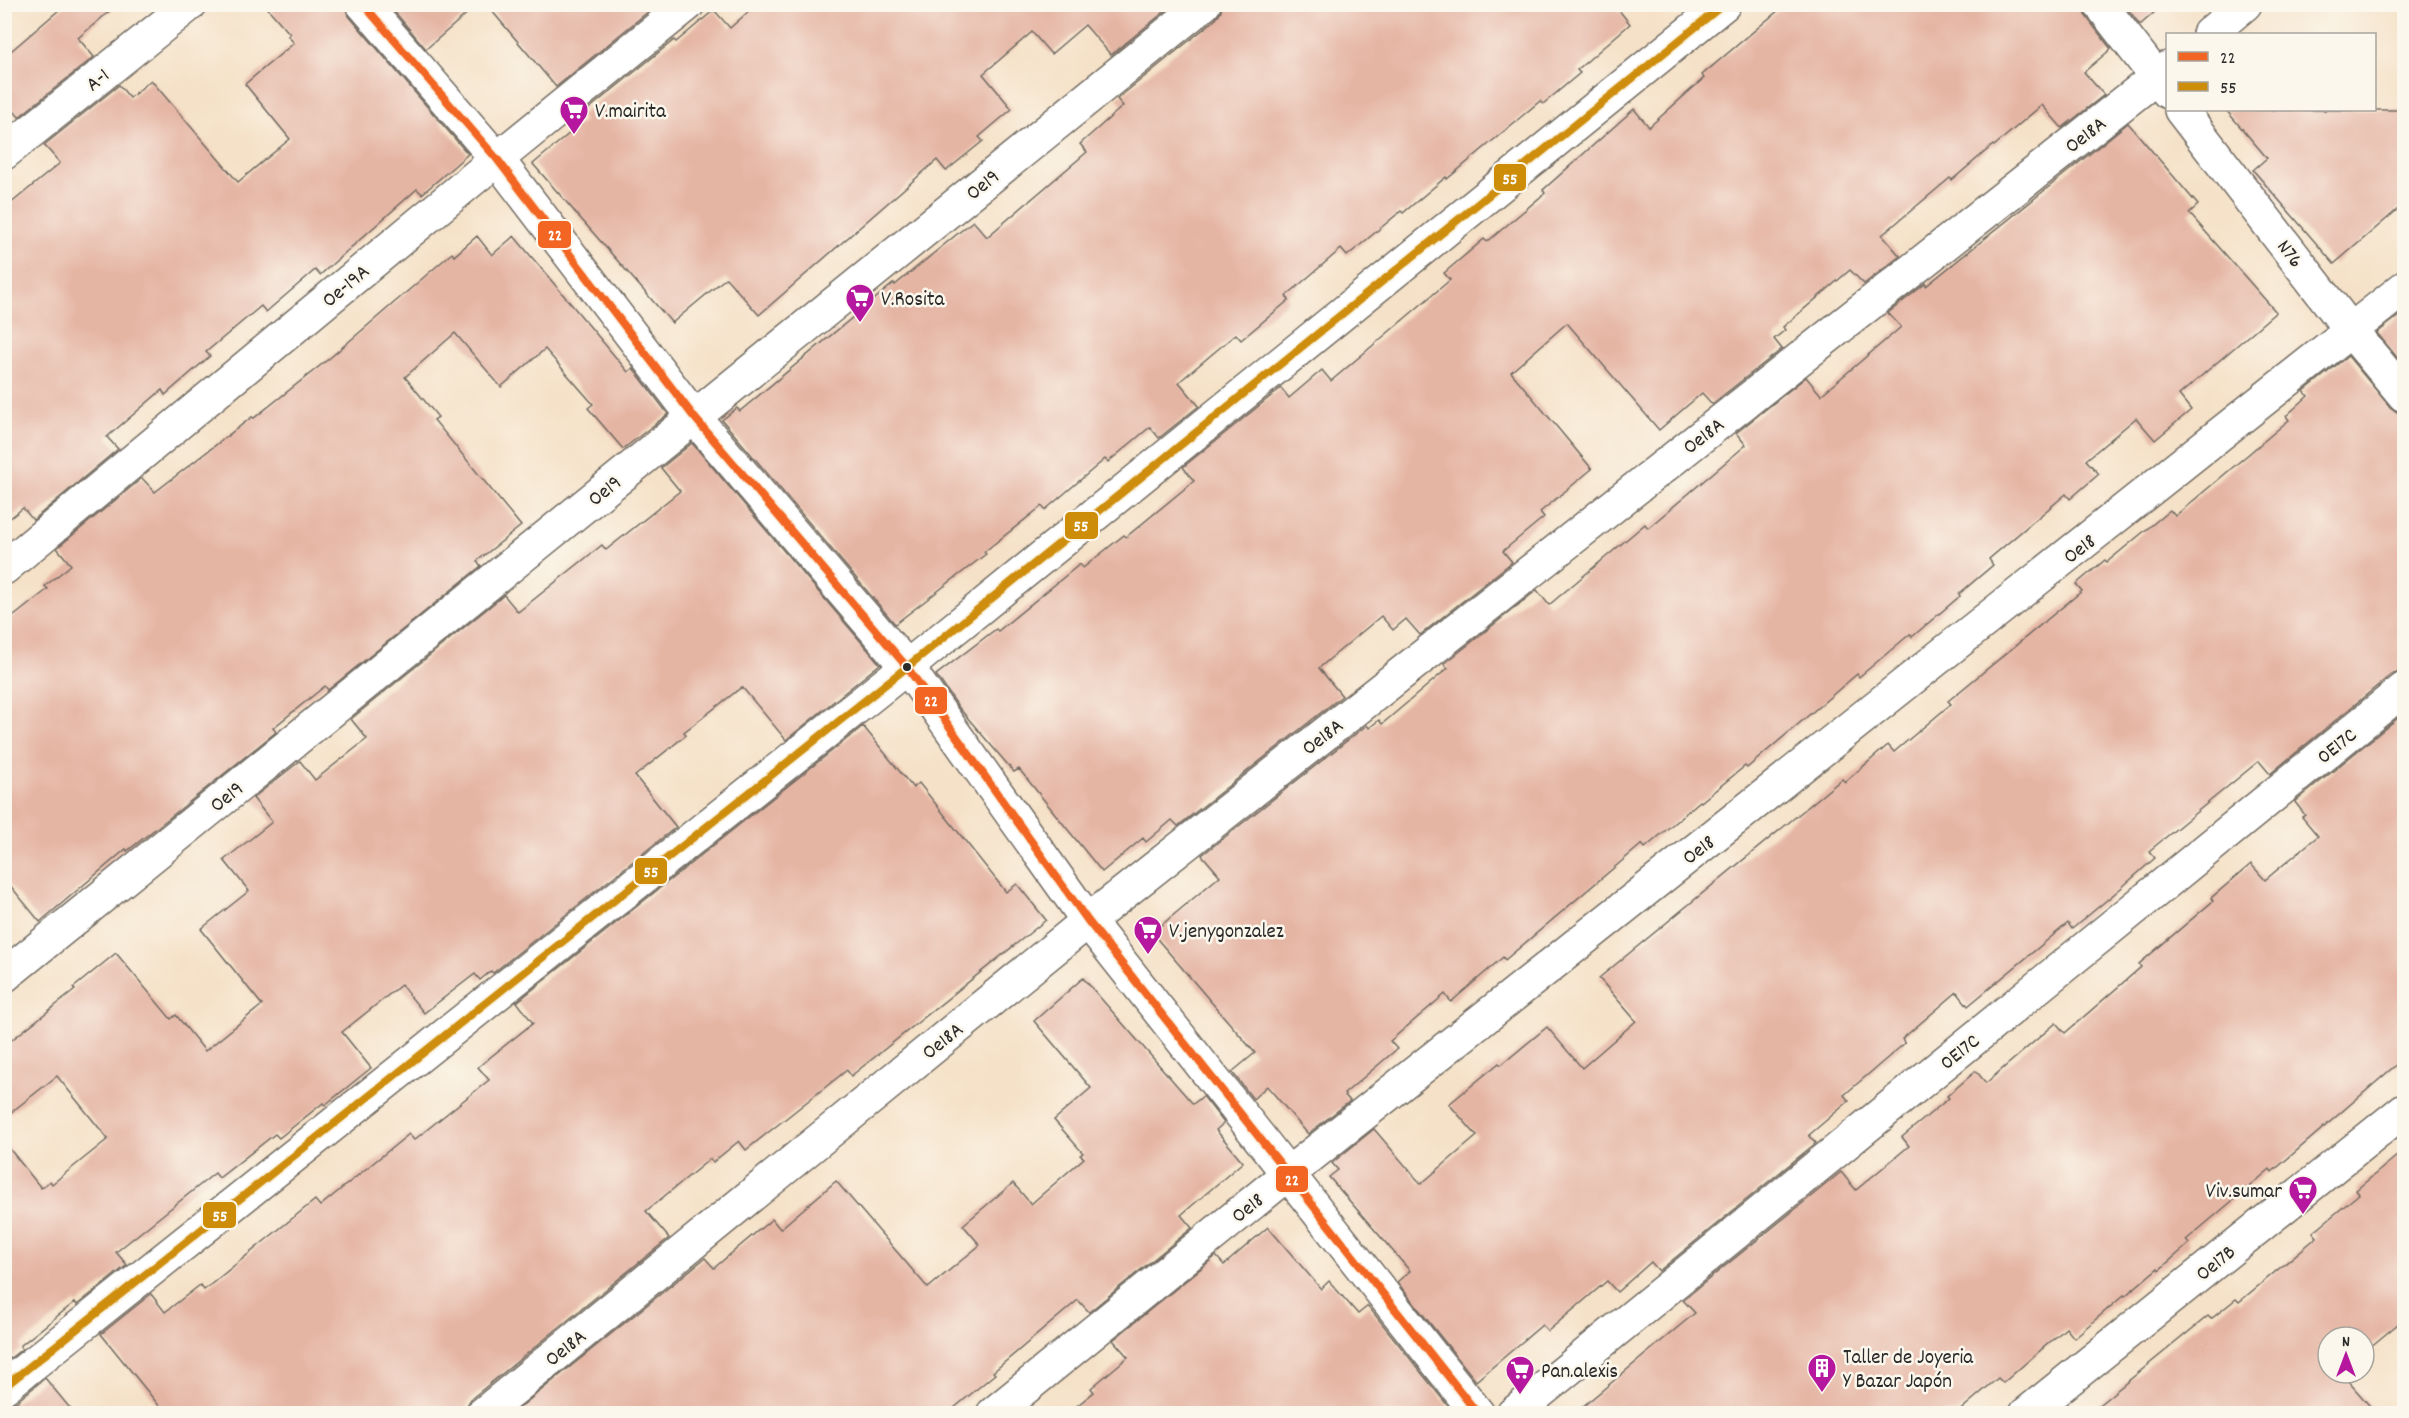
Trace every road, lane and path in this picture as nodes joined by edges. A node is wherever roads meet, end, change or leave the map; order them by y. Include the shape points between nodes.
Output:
1 (190, 4) edge
2 (363, 4) edge
3 (688, 4) edge
4 (1204, 4) edge
5 (1724, 4) edge
6 (2100, 4) edge
7 (2245, 4) edge
8 (2210, 33) edge
9 (2164, 79) edge
10 (2182, 111) edge
11 (4, 153) edge
12 (497, 159) junction
13 (2404, 288) edge
14 (2352, 332) junction
15 (2404, 395) edge
16 (694, 417) junction
17 (4, 568) edge
18 (907, 667) junction
19 (2404, 690) edge
20 (1088, 921) junction
21 (4, 976) edge
22 (2404, 1110) edge
23 (1288, 1173) junction
24 (4, 1388) edge
25 (483, 1413) edge
26 (993, 1413) edge
27 (1478, 1413) edge
28 (1513, 1413) edge
29 (2026, 1413) edge

1 - 11 street, A-1
2 - 12 street
3 - 12 street, Oe-19A
4 - 16 street, Oe19
5 - 18 street
6 - 9 street
7 - 8 street
9 - 20 street, Oe18A
10 - 14 street, N76
12 - 16 street
12 - 17 street, Oe-19A
13 - 14 street, Oe18
14 - 15 street, N76
14 - 23 street, Oe18
16 - 18 street
16 - 21 street, Oe19
18 - 20 street
18 - 24 street
19 - 28 street, 0E17C
20 - 23 street
20 - 25 street, Oe18A
22 - 29 street, Oe17B
23 - 26 street, Oe18
23 - 27 street

